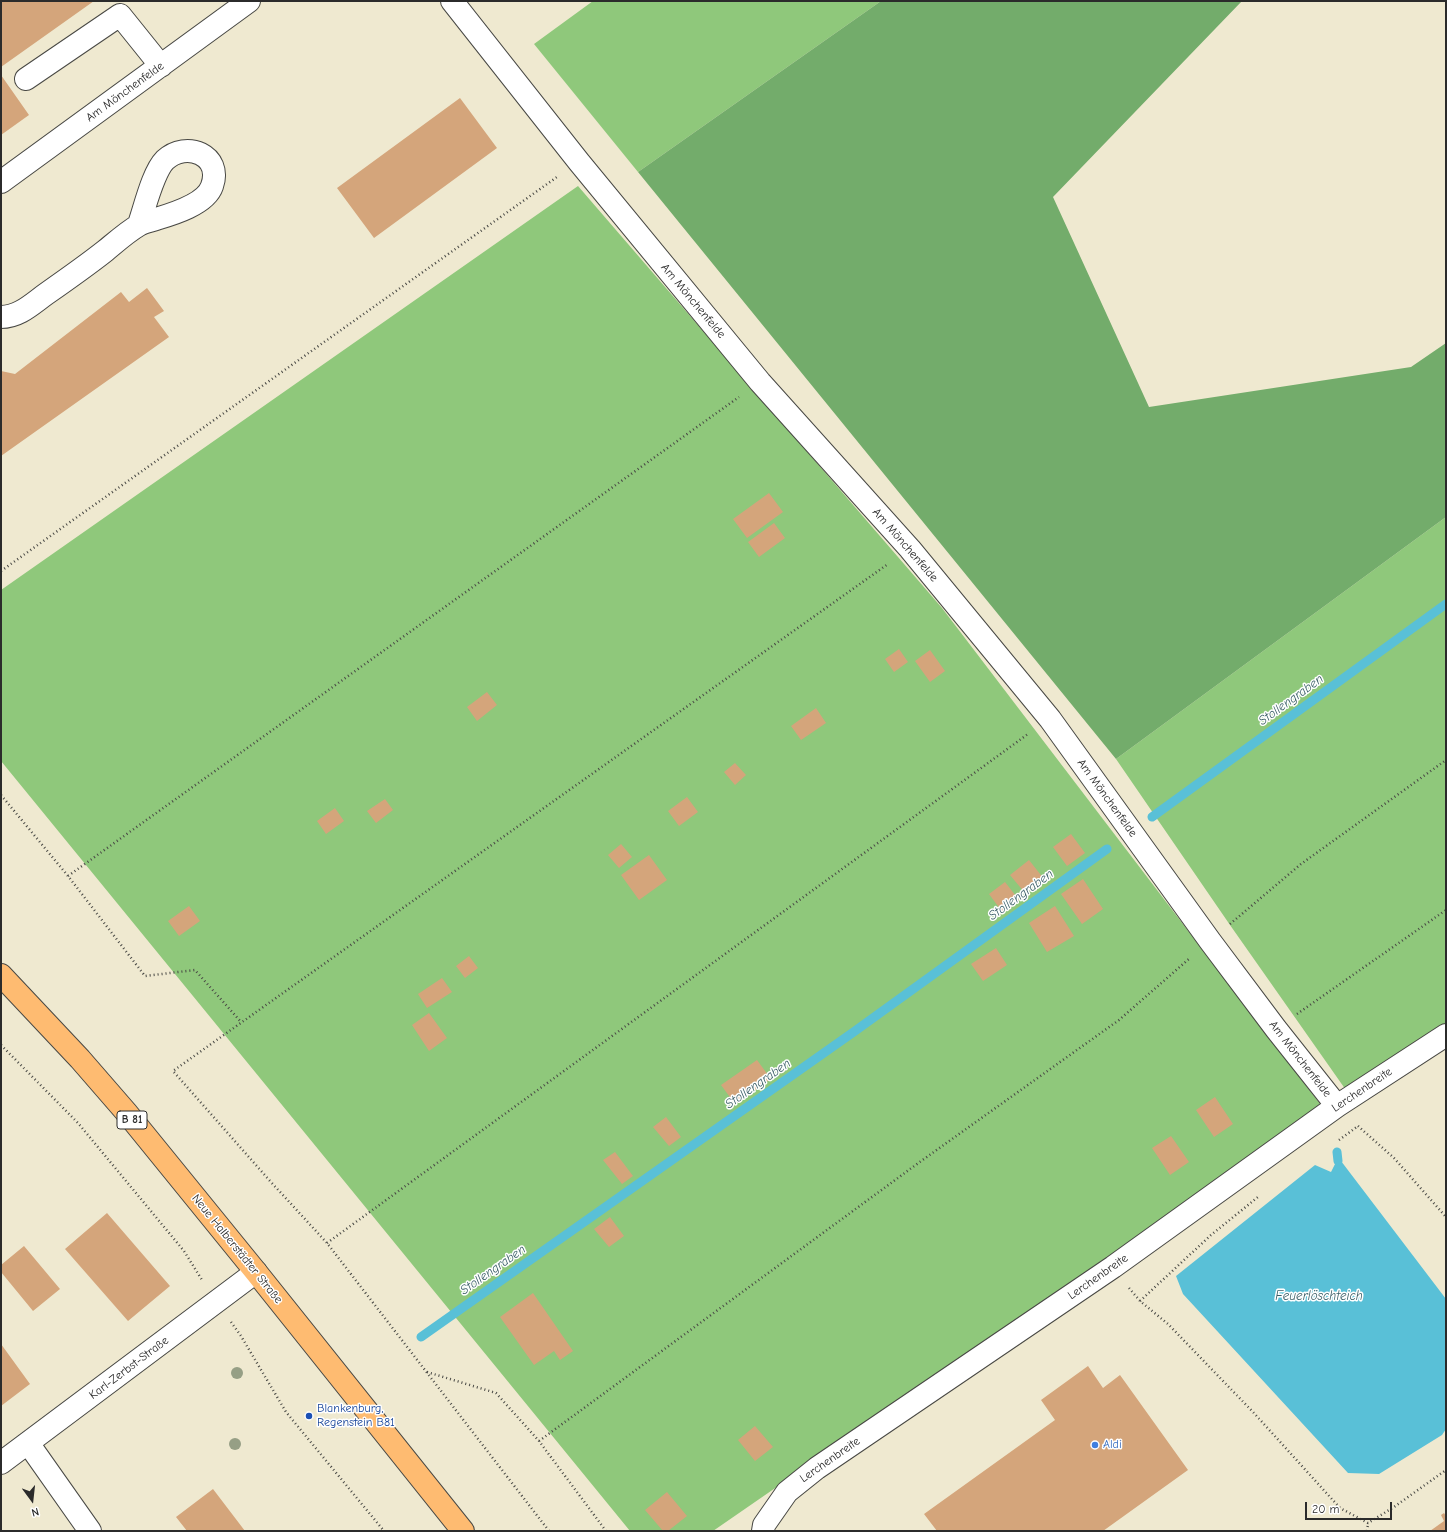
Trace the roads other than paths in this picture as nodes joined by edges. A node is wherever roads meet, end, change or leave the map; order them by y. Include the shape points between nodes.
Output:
1 (249, 1) edge
2 (452, 1) edge
3 (161, 66) junction
4 (26, 79) dead end
5 (1, 182) edge
6 (139, 224) dead end
7 (1, 318) edge
8 (1, 975) edge
9 (1446, 1035) edge
10 (1337, 1106) junction
11 (256, 1272) junction
12 (28, 1443) junction
13 (1, 1462) edge
14 (90, 1531) edge
15 (463, 1531) edge
16 (763, 1531) edge

1 - 3 street, Am Mönchenfelde
2 - 10 street, Am Mönchenfelde via 579,162 760,382 910,549 1050,719 1210,941
3 - 4 street via 120,15
3 - 5 street, Am Mönchenfelde
6 - 7 street via 23,310
8 - 11 main road, Neue Halberstädter Straße / B 81 via 116,1100
9 - 10 street, Lerchenbreite
10 - 16 street, Lerchenbreite via 1113,1267 818,1468 788,1492 764,1525
11 - 12 street, Karl-Zerbst-Straße
11 - 15 main road, Neue Halberstädter Straße / B 81
12 - 13 street, Karl-Zerbst-Straße
12 - 14 street

